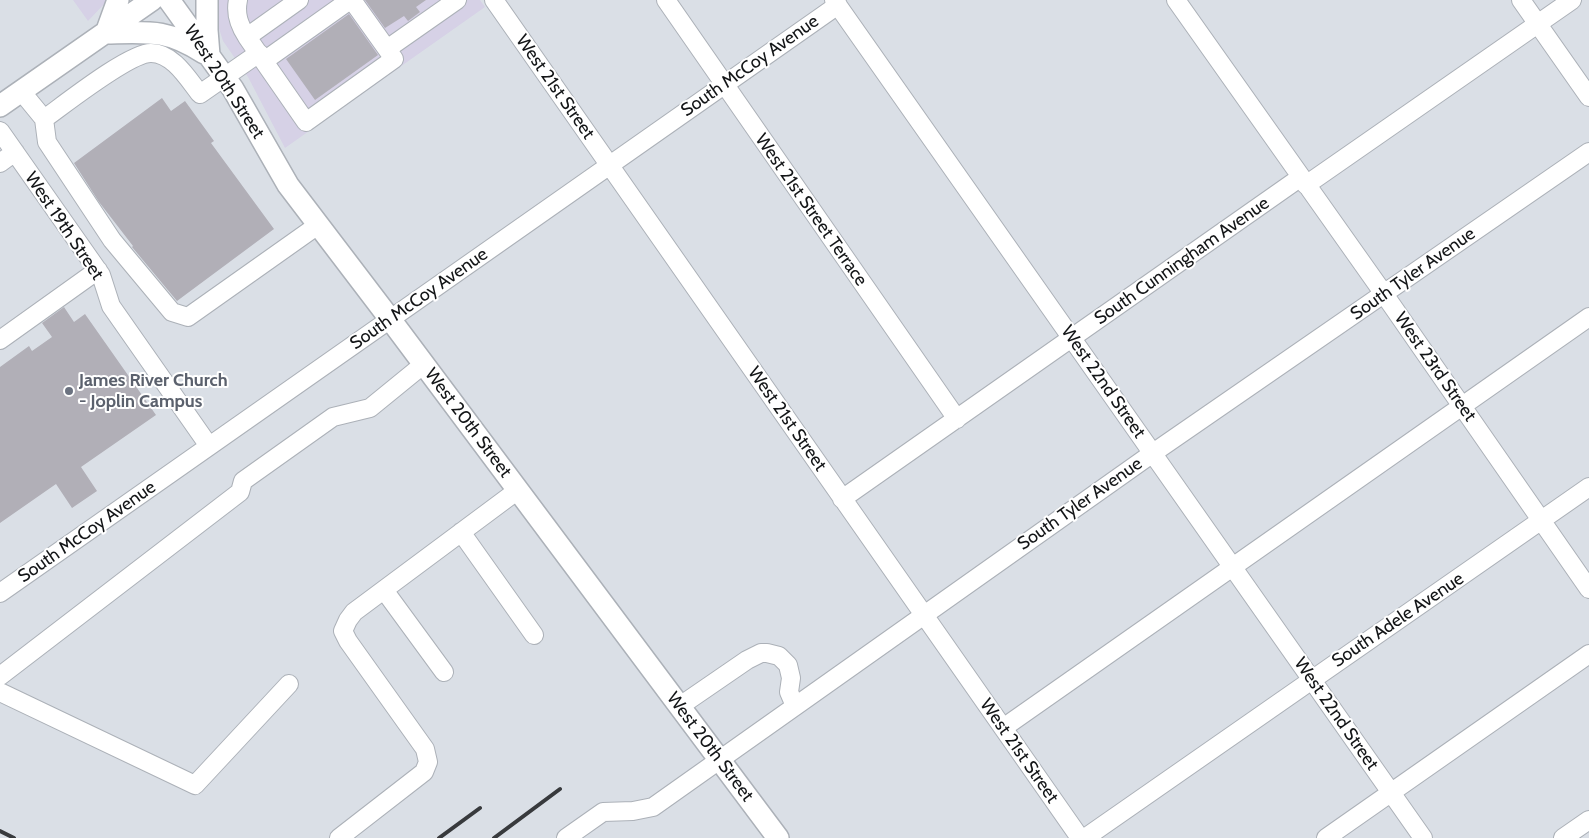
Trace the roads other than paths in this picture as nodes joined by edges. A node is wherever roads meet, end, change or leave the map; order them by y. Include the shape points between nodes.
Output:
1 (118, 0) edge
2 (152, 0) edge
3 (169, 0) edge
4 (207, 0) edge
5 (238, 0) edge
6 (299, 0) edge
7 (351, 0) edge
8 (457, 0) edge
9 (494, 0) edge
10 (666, 0) edge
11 (1176, 0) edge
12 (1521, 0) edge
13 (1572, 0) edge
14 (836, 2) edge
15 (1538, 24) junction
16 (106, 32) junction
17 (247, 37) junction
18 (387, 50) junction
19 (209, 56) junction
20 (261, 57) junction
21 (225, 77) junction
22 (724, 85) junction
23 (21, 91) junction
24 (1589, 97) edge
25 (0, 106) edge
26 (44, 119) junction
27 (0, 131) edge
28 (15, 152) junction
29 (1589, 152) edge
30 (0, 163) edge
31 (610, 165) junction
32 (1304, 181) junction
33 (318, 225) junction
34 (98, 270) junction
35 (1384, 294) junction
36 (1589, 317) edge
37 (390, 319) junction
38 (1073, 338) junction
39 (0, 340) edge
40 (424, 364) junction
41 (1462, 406) junction
42 (957, 419) junction
43 (209, 446) junction
44 (1153, 453) junction
45 (1589, 487) edge
46 (518, 490) junction
47 (842, 499) junction
48 (1542, 521) junction
49 (461, 532) junction
50 (1233, 567) junction
51 (1589, 589) edge
52 (384, 590) junction
53 (0, 593) edge
54 (924, 614) junction
55 (534, 635) dead end
56 (1589, 654) edge
57 (444, 672) dead end
58 (0, 676) edge
59 (1312, 679) junction
60 (289, 684) dead end
61 (0, 692) edge
62 (680, 706) junction
63 (795, 706) junction
64 (1003, 728) junction
65 (720, 759) junction
66 (1391, 792) junction
67 (1589, 820) edge
68 (339, 838) edge
69 (566, 838) edge
70 (778, 838) edge
71 (1080, 838) edge
72 (1085, 838) edge
73 (1326, 838) edge
74 (1423, 838) edge
75 (1563, 838) edge

1 - 16 main road
2 - 16 main road
3 - 19 main road, West 20th Street
4 - 19 main road
5 - 17 street via 238,22
6 - 17 street
7 - 18 street
7 - 20 street
8 - 18 street
9 - 31 street, West 21st Street
10 - 22 street, West 21st Street Terrace
11 - 32 street, West 23rd Street
12 - 15 street
13 - 15 street, South Cunningham Avenue
14 - 22 street, South McCoy Avenue
14 - 38 street, West 22nd Street
15 - 24 street
15 - 32 street, South Cunningham Avenue
16 - 19 main road via 168,35 188,42
16 - 23 main road
17 - 20 street
18 - 20 street via 394,59 306,122
19 - 21 main road, West 20th Street
20 - 21 street
21 - 26 street via 200,94 176,63 152,53 136,57 111,71
21 - 33 main road, West 20th Street via 288,185
22 - 31 street, South McCoy Avenue
22 - 42 street, West 21st Street Terrace
23 - 25 main road
23 - 26 street
26 - 33 street via 47,142 79,191 112,240 172,312 188,317
27 - 28 street, West 19th Street
28 - 30 street
28 - 34 street, West 19th Street
29 - 35 street, South Tyler Avenue
31 - 37 street, South McCoy Avenue
31 - 47 street, West 21st Street
32 - 35 street, West 23rd Street
32 - 38 street, South Cunningham Avenue
33 - 37 main road, West 20th Street
34 - 39 street
34 - 43 street, West 19th Street via 111,306
35 - 41 street, West 23rd Street
35 - 44 street, South Tyler Avenue
36 - 41 street
37 - 40 main road, West 20th Street
37 - 43 street, South McCoy Avenue
38 - 42 street, South Cunningham Avenue
38 - 44 street, West 22nd Street
40 - 46 main road, West 20th Street
40 - 58 street via 370,408 333,417 243,481 240,492
41 - 48 street, West 23rd Street
41 - 50 street
42 - 47 street, South Cunningham Avenue
43 - 53 street, South McCoy Avenue
44 - 50 street, West 22nd Street
44 - 54 street, South Tyler Avenue
45 - 48 street, South Adele Avenue
46 - 49 street
46 - 62 main road, West 20th Street
47 - 54 street, West 21st Street
48 - 51 street, West 23rd Street
48 - 59 street, South Adele Avenue
49 - 52 street
49 - 55 street
50 - 59 street, West 22nd Street
50 - 64 street
52 - 57 street
52 - 68 street via 354,612 343,631 425,749 428,762 424,772
54 - 63 street, South Tyler Avenue
54 - 64 street, West 21st Street
56 - 66 street
59 - 66 street, West 22nd Street
59 - 72 street, South Adele Avenue
60 - 61 street via 195,785
62 - 63 street via 747,660 767,653 779,656 788,665 791,678 789,692
62 - 65 main road, West 20th Street
63 - 65 street, South Tyler Avenue
64 - 71 street, West 21st Street
65 - 69 street, South Tyler Avenue via 653,807 604,812
65 - 70 main road, West 20th Street
66 - 73 street
66 - 74 street, West 22nd Street
67 - 75 street

